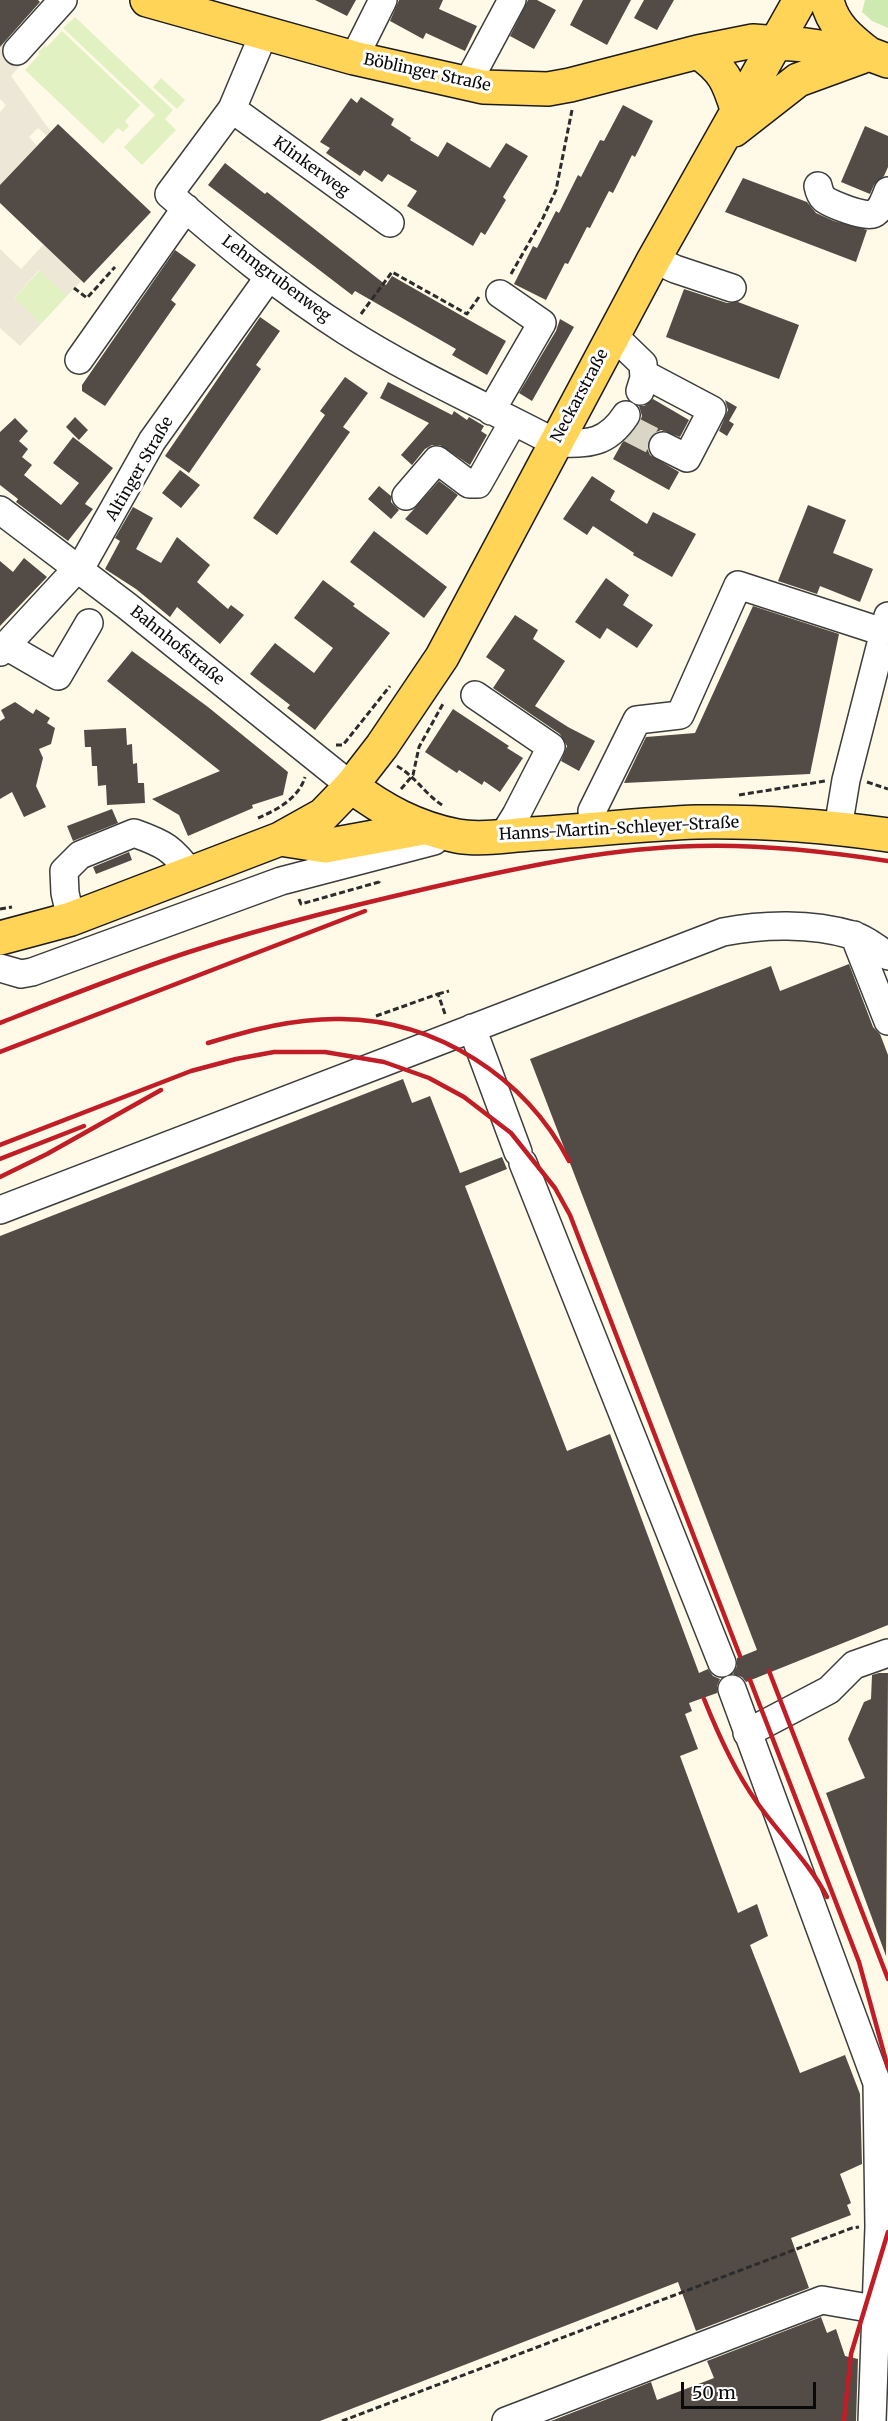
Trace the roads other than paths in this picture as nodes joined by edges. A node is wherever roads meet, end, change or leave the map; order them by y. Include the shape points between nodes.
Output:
1 (63, 0) edge
2 (147, 0) edge
3 (383, 0) edge
4 (512, 0) edge
5 (800, 0) edge
6 (827, 0) edge
7 (203, 8) edge
8 (264, 33) junction
9 (775, 42) junction
10 (16, 51) dead end
11 (698, 52) junction
12 (354, 58) junction
13 (878, 58) edge
14 (467, 84) junction
15 (736, 109) junction
16 (232, 110) junction
17 (718, 143) junction
18 (818, 186) dead end
19 (888, 191) edge
20 (186, 208) junction
21 (390, 223) dead end
22 (654, 259) junction
23 (269, 277) junction
24 (732, 288) dead end
25 (500, 294) road end
26 (613, 335) junction
27 (79, 360) dead end
28 (631, 407) junction
29 (502, 416) junction
30 (556, 443) junction
31 (663, 446) tunnel mouth
32 (406, 496) dead end
33 (0, 510) edge
34 (78, 570) junction
35 (89, 623) dead end
36 (886, 624) edge
37 (3, 649) edge
38 (475, 695) dead end
39 (877, 698) edge
40 (351, 786) junction
41 (592, 811) dead end
42 (423, 828) junction
43 (838, 828) junction
44 (888, 835) edge
45 (459, 836) junction
46 (503, 836) junction
47 (280, 839) junction
48 (192, 875) junction
49 (71, 919) junction
50 (854, 935) junction
51 (0, 938) edge
52 (888, 956) edge
53 (0, 968) edge
54 (888, 1022) edge
55 (463, 1031) junction
56 (0, 1210) edge
57 (888, 1653) edge
58 (722, 1663) dead end
59 (732, 1689) dead end
60 (747, 1733) junction
61 (874, 2309) junction
62 (506, 2421) edge
63 (872, 2421) edge

1 - 10 street
2 - 7 main road, Böblinger Straße
3 - 12 street
4 - 14 street
5 - 9 main road, Neckarstraße
6 - 13 main road via 838,25
7 - 8 main road, Böblinger Straße
8 - 12 main road, Böblinger Straße
8 - 16 street, Lehmgrubenweg
9 - 11 main road, Böblinger Straße via 744,42
9 - 13 main road, Böblinger Straße
9 - 15 main road, Neckarstraße
11 - 14 main road, Böblinger Straße via 570,86 520,89
11 - 15 main road via 721,70
12 - 14 main road, Böblinger Straße
13 - 17 main road via 798,80
15 - 17 main road, Neckarstraße
16 - 20 street, Lehmgrubenweg via 169,194
16 - 21 street, Klinkerweg
17 - 22 main road, Neckarstraße
18 - 19 street via 828,201 867,216 880,208
20 - 23 street, Lehmgrubenweg
20 - 27 street
22 - 24 street
22 - 26 main road, Neckarstraße
23 - 29 street, Lehmgrubenweg via 403,365
23 - 34 street, Altinger Straße via 152,441
25 - 29 street via 542,323
26 - 28 street via 643,364
26 - 30 main road, Neckarstraße
28 - 30 street via 610,435 583,444
28 - 31 street via 712,410 687,458
29 - 30 street, Lehmgrubenweg
29 - 32 street via 478,484 469,484 437,460
30 - 40 main road, Neckarstraße via 442,657
33 - 34 street, Bahnhofstraße
34 - 37 street, Altinger Straße
34 - 40 street, Bahnhofstraße
35 - 37 street via 58,676
36 - 39 street
36 - 41 street via 738,585 680,715 637,720
38 - 46 street via 551,747
39 - 43 street via 846,780
40 - 42 main road, Hanns-Martin-Schleyer-Straße via 385,810
40 - 47 main road via 315,821
42 - 45 main road, Hanns-Martin-Schleyer-Straße
42 - 47 main road, Hanns-Martin-Schleyer-Straße via 325,846
43 - 44 main road, Hanns-Martin-Schleyer-Straße
43 - 46 main road, Hanns-Martin-Schleyer-Straße via 698,822
45 - 46 main road, Hanns-Martin-Schleyer-Straße
45 - 53 street via 281,881 33,972 21,974
47 - 48 main road
48 - 49 main road
48 - 49 street via 175,852 134,834 80,855 64,872
49 - 51 main road
50 - 52 street
50 - 54 street
50 - 55 street via 808,927 755,926 723,932
55 - 56 street
55 - 58 street via 521,1157
57 - 60 street via 854,1665 829,1690
59 - 60 street
60 - 61 street via 876,2083 879,2228
61 - 62 street via 822,2300
61 - 63 street

